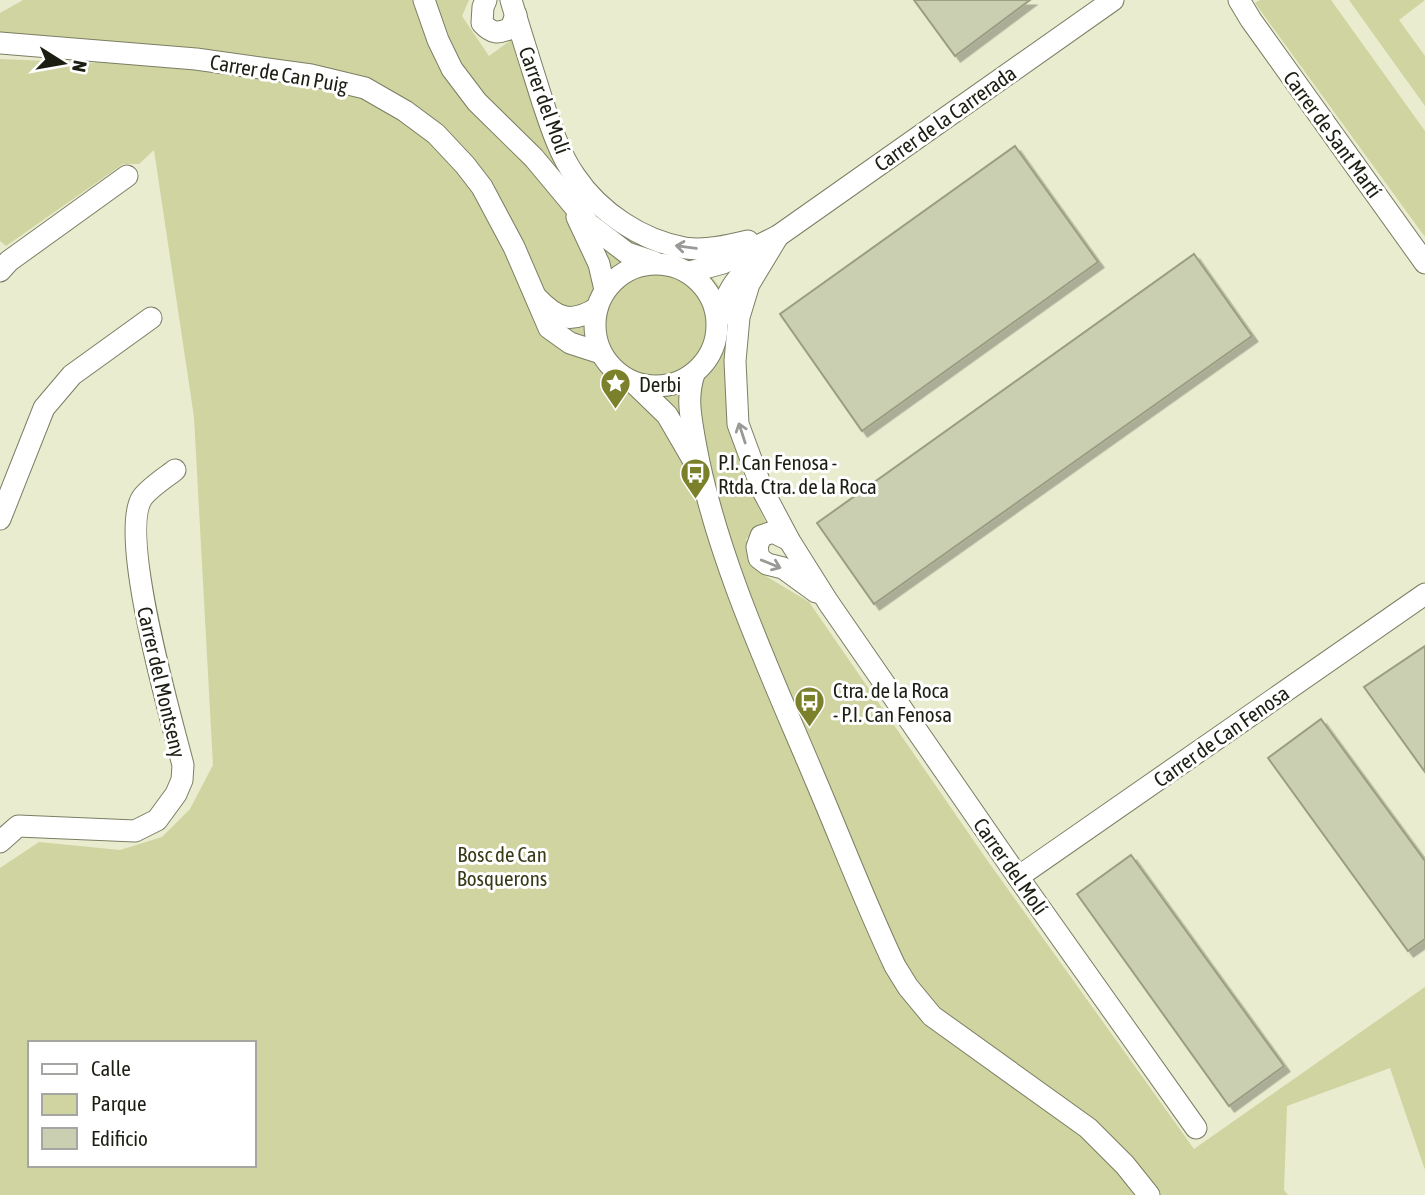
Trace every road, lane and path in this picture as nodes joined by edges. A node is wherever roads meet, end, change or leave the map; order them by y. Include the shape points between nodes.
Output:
1 (424, 0) edge
2 (486, 0) edge
3 (1113, 0) edge
4 (1236, 2) edge
5 (514, 8) edge
6 (0, 43) edge
7 (127, 176) dead end
8 (571, 202) junction
9 (778, 236) junction
10 (654, 262) junction
11 (1425, 263) edge
12 (0, 271) edge
13 (690, 271) junction
14 (536, 296) junction
15 (601, 299) junction
16 (151, 318) dead end
17 (718, 320) junction
18 (601, 354) junction
19 (694, 374) junction
20 (634, 383) junction
21 (175, 470) dead end
22 (701, 476) junction
23 (0, 519) edge
24 (789, 540) junction
25 (1425, 594) edge
26 (828, 602) junction
27 (0, 842) edge
28 (1018, 877) junction
29 (1196, 1128) dead end
30 (1149, 1195) edge

1 - 8 street via 444,54 464,87
2 - 5 street, Carrer del Molí via 482,23 489,32 511,28
3 - 9 street, Carrer de la Carrerada
4 - 11 street, Carrer de Sant Martí
9 -> 5 street, Carrer del Molí via 714,248 686,248 630,228 606,210 575,176 554,136
6 - 14 street, Carrer de Can Puig via 196,59 311,75 365,88 436,134 465,165 482,187
7 - 12 street
8 - 10 street via 589,224 627,253
8 - 15 street via 598,264
9 - 13 street, Carrer de la Carrerada via 723,263
9 - 17 street, Carrer de la Carrerada via 734,280
24 -> 9 street, Carrer del Molí via 762,489 738,424 735,361 739,317 749,284
10 - 13 street
10 - 15 street via 629,269
13 - 17 street via 709,293
14 - 15 street, Carrer de Can Puig via 550,312 569,318 578,317
14 - 18 street, Carrer de Can Puig via 548,328
15 - 18 street via 596,327
16 - 23 street via 72,375 44,408
17 - 19 street via 713,346
18 - 20 street
19 - 20 street via 658,386
19 - 22 street via 689,410
20 - 22 street via 667,415
21 - 27 street, Carrer del Montseny via 142,498 137,516 139,582 183,765 176,794 157,820 135,831 18,826
22 - 30 street via 731,574 884,942 908,987 949,1030 1087,1128
24 - 26 street, Carrer del Molí
24 -> 26 street, Carrer del Molí via 773,532 761,536 759,558 805,582
25 - 28 street, Carrer de Can Fenosa
26 - 28 street, Carrer del Molí
28 - 29 street, Carrer del Molí

